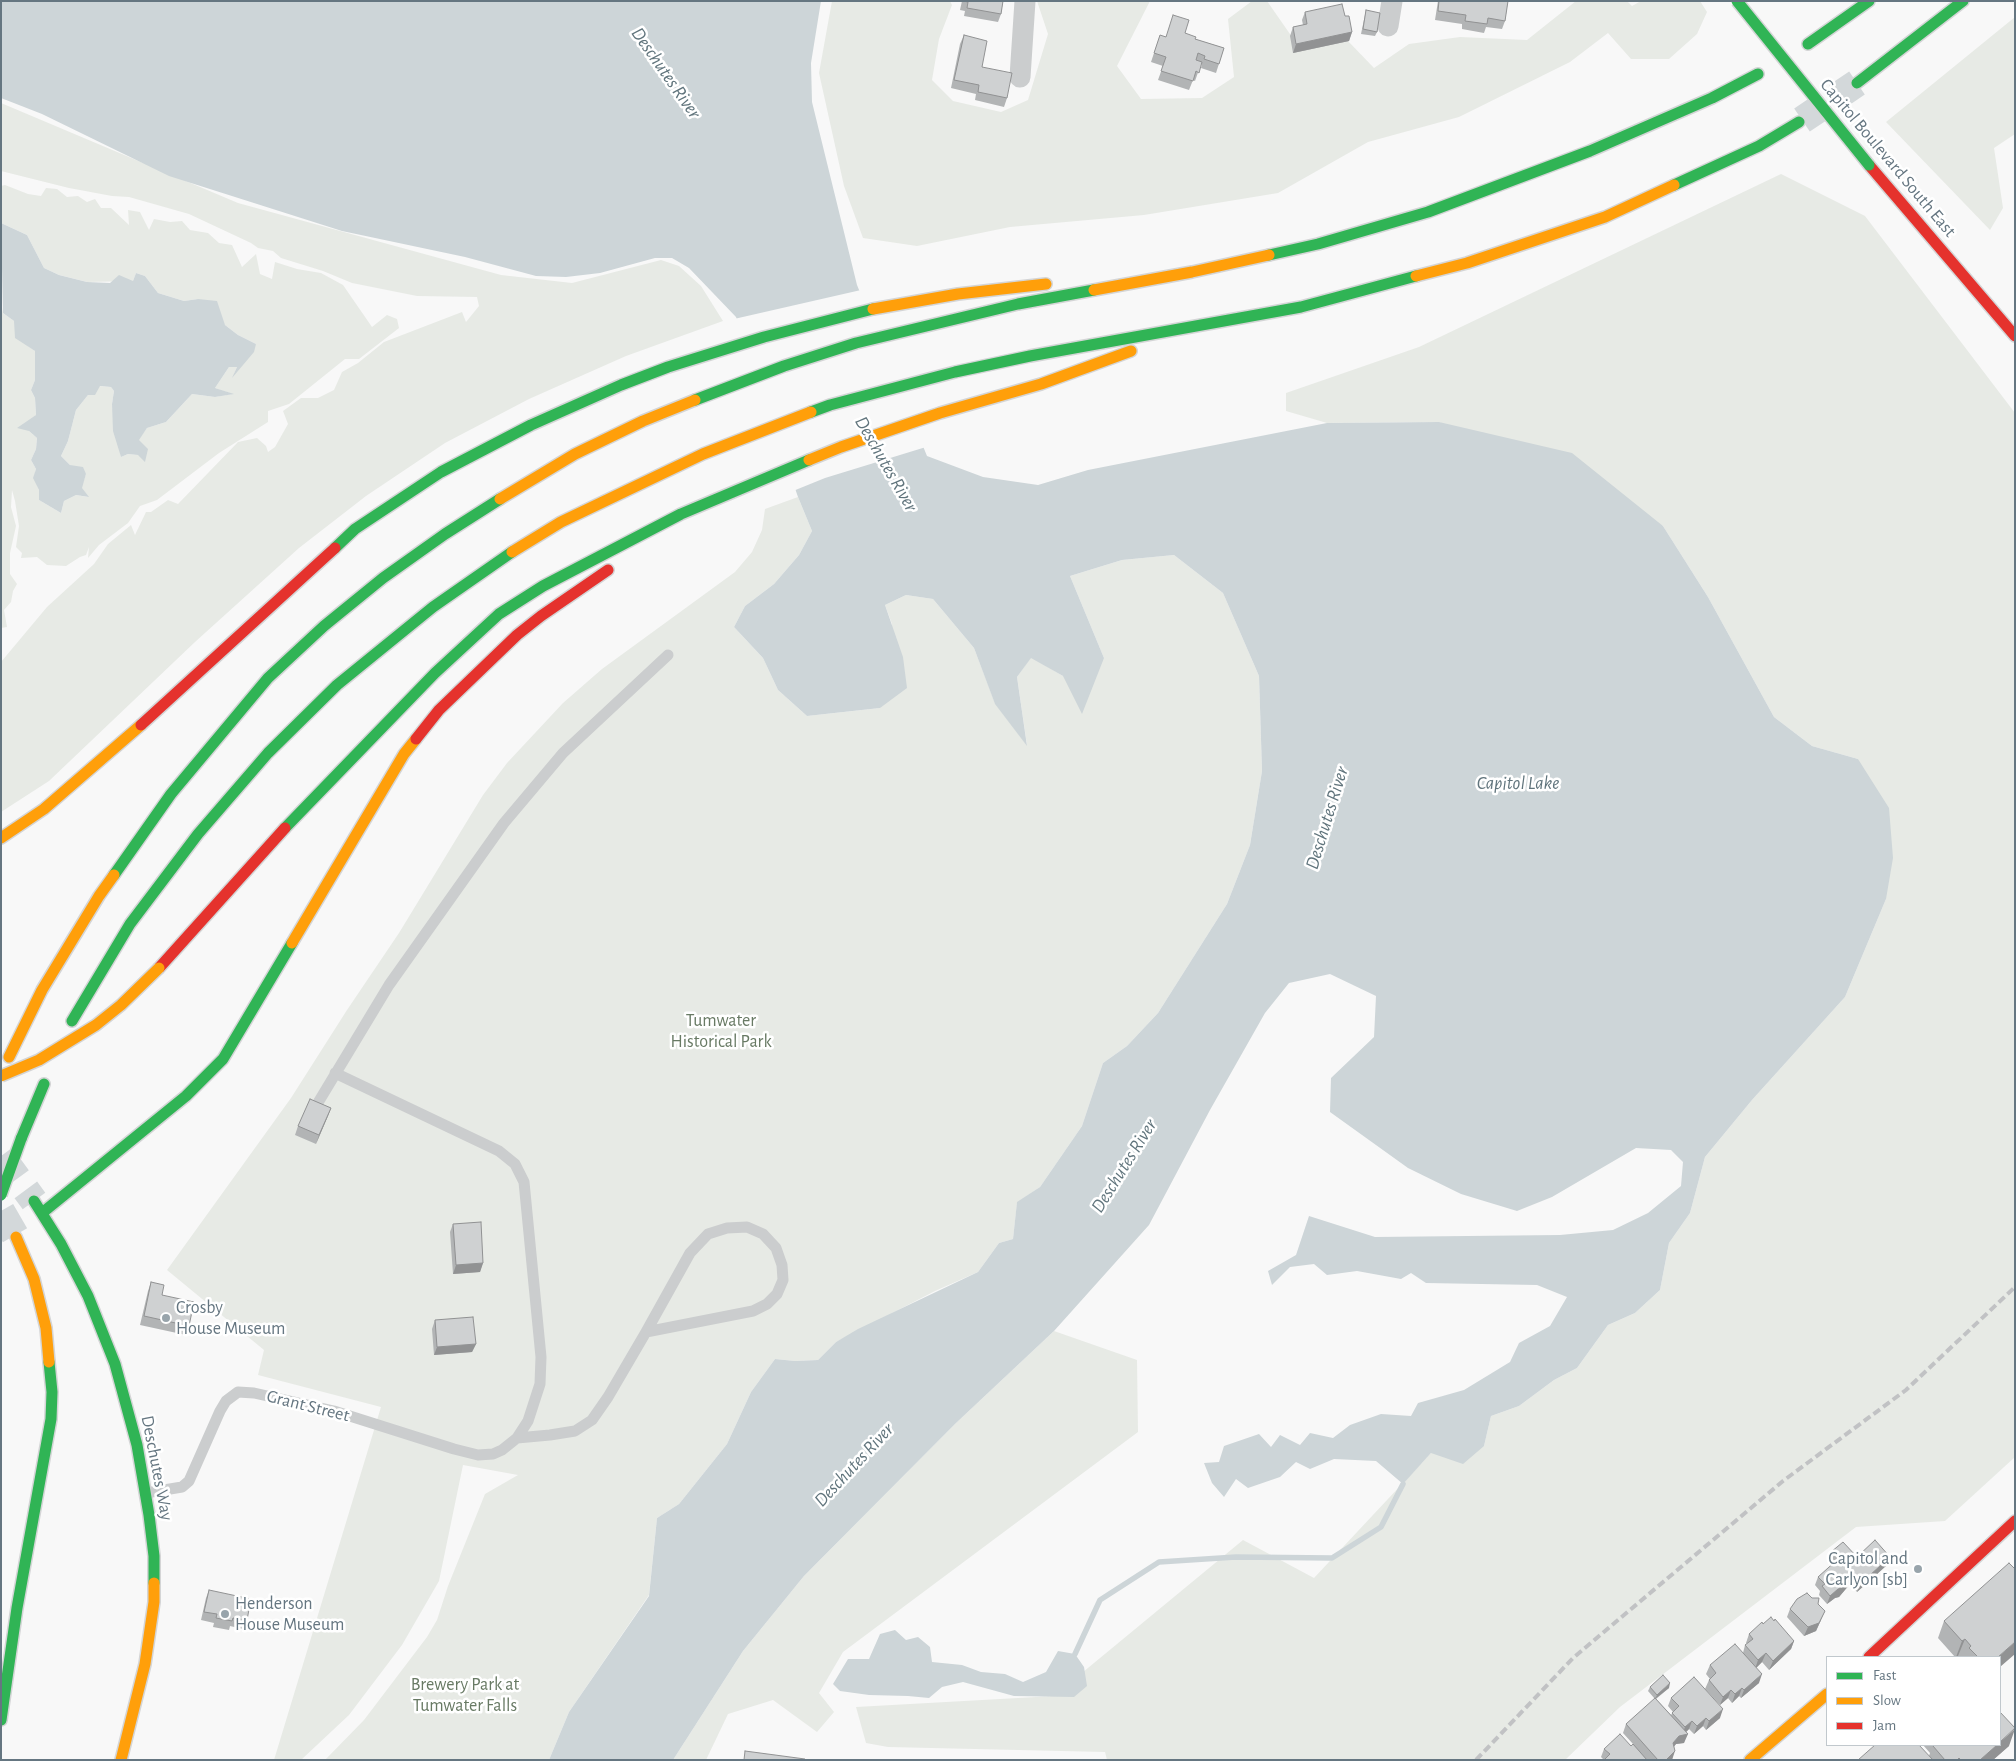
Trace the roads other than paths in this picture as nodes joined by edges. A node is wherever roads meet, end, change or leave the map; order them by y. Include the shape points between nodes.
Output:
1 (1025, 1) edge
2 (1392, 1) edge
3 (1737, 1) edge
4 (1869, 1) edge
5 (1963, 1) edge
6 (1388, 26) dead end
7 (1808, 44) dead end
8 (1758, 74) dead end
9 (1020, 77) dead end
10 (1857, 84) tunnel mouth
11 (1799, 122) tunnel mouth
12 (1192, 272) junction
13 (1083, 281) dead end
14 (1053, 283) dead end
15 (1196, 327) junction
16 (2015, 336) edge
17 (721, 496) junction
18 (688, 524) dead end
19 (619, 562) dead end
20 (668, 655) dead end
21 (1, 838) edge
22 (79, 929) junction
23 (25, 998) dead end
24 (72, 1021) dead end
25 (9, 1057) dead end
26 (336, 1073) junction
27 (1, 1076) edge
28 (44, 1084) dead end
29 (316, 1106) edge
30 (1, 1195) edge
31 (34, 1201) tunnel mouth
32 (42, 1212) junction
33 (16, 1237) tunnel mouth
34 (646, 1332) junction
35 (517, 1438) junction
36 (146, 1493) junction
37 (2015, 1521) edge
38 (17, 1608) junction
39 (1870, 1656) edge
40 (1, 1683) edge
41 (1826, 1695) edge
42 (1, 1720) edge
43 (121, 1760) edge
44 (1750, 1760) edge

1 - 9 street
2 - 6 street
3 - 16 main road, Capitol Boulevard South East, bridge via 1869,165
4 - 7 main road
5 - 10 main road
8 - 12 main road via 1712,98 1599,147 1428,212 1318,244
11 - 15 main road via 1759,146 1596,220 1466,264 1388,285 1301,307
12 - 13 main road
12 - 22 main road via 1018,304 856,343 784,366 682,405 574,454 445,534 383,578 268,678 171,794
14 - 21 main road via 1013,286 815,322 668,367 531,425 441,472 355,529 120,744 44,809
15 - 17 main road via 1041,384 940,413 841,447
15 - 24 main road via 1030,356 928,378 830,405 703,454 561,522 433,607 337,685 268,753 198,834 130,924
17 - 18 main road via 713,509
17 - 27 main road, bridge via 543,586 499,614 435,673 280,833 159,968 120,1005 96,1025 39,1060
19 - 32 main road via 517,635 438,710 400,761 223,1059 192,1091
20 - 26 lane via 563,753 504,823 389,986
22 - 23 main road
22 - 25 main road via 42,990
26 - 29 lane
26 - 35 lane via 499,1151 516,1164 524,1182 541,1357 538,1394 528,1421
28 - 30 main road, bridge
31 - 32 main road, Deschutes Way
32 - 36 main road, Deschutes Way via 88,1296 115,1364
33 - 38 main road via 29,1264 46,1328 52,1384 51,1419
34 - 34 lane via 690,1253 708,1234 747,1226 763,1234 776,1248 783,1280 777,1294 767,1304 753,1311
34 - 35 lane via 592,1420 575,1431
35 - 36 lane, Grant Street via 493,1454 478,1455 334,1412 238,1392 226,1401 220,1411 189,1481 182,1487
36 - 43 main road, Deschutes Way via 154,1556 154,1602 145,1664
37 - 39 main road
38 - 40 main road
38 - 42 main road
41 - 44 main road

